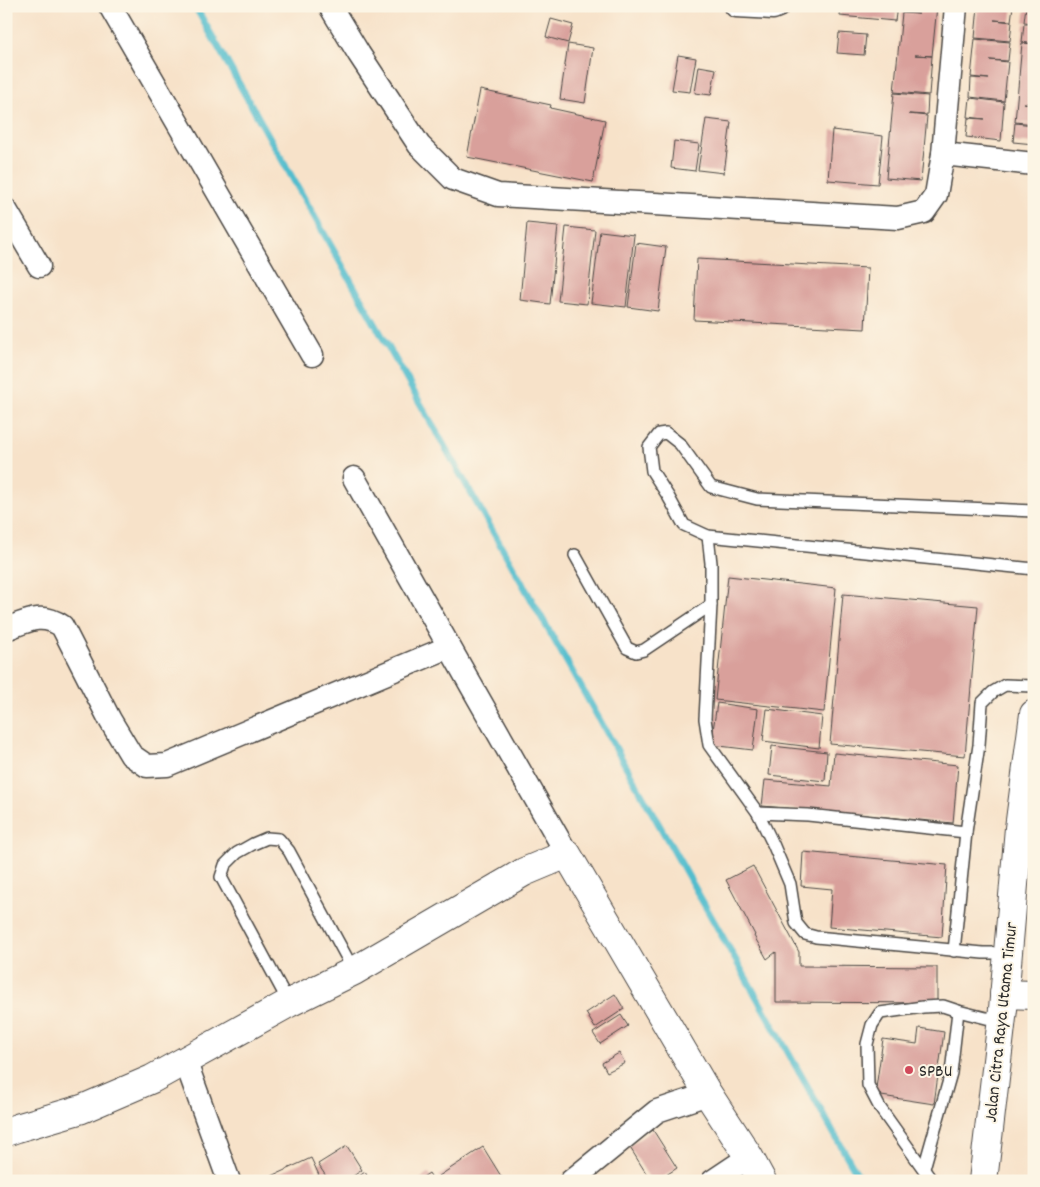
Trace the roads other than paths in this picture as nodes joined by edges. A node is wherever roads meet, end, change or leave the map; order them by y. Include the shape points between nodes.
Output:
1 (110, 6) edge
2 (330, 6) edge
3 (736, 6) edge
4 (778, 6) edge
5 (956, 6) edge
6 (943, 154) junction
7 (1034, 164) edge
8 (6, 210) edge
9 (39, 266) dead end
10 (312, 355) dead end
11 (354, 478) dead end
12 (1034, 511) edge
13 (708, 536) junction
14 (575, 555) dead end
15 (1034, 569) edge
16 (711, 606) junction
17 (6, 629) edge
18 (449, 647) junction
19 (1034, 686) edge
20 (1034, 714) edge
21 (758, 813) junction
22 (966, 832) junction
23 (567, 854) junction
24 (954, 951) junction
25 (1007, 953) junction
26 (354, 971) junction
27 (1034, 995) edge
28 (289, 1003) junction
29 (1002, 1007) junction
30 (958, 1011) junction
31 (184, 1060) junction
32 (708, 1094) junction
33 (6, 1132) edge
34 (749, 1157) junction
35 (924, 1168) junction
36 (229, 1181) edge
37 (571, 1181) edge
38 (713, 1181) edge
39 (762, 1181) edge
40 (932, 1181) edge
41 (983, 1181) edge

1 - 10 street
2 - 6 street via 419,145 453,179 498,195 898,218 924,212 936,195
3 - 4 street
5 - 6 street
6 - 7 street
8 - 9 street
11 - 18 street
12 - 13 lane via 756,499 712,487 680,444 666,433 659,434 649,447 652,471 684,525
13 - 15 lane
13 - 16 lane
14 - 16 lane via 627,648 636,652
16 - 21 lane via 705,719 708,746
17 - 18 street via 44,618 62,626 110,720 131,754 147,766 167,765
18 - 23 street
19 - 22 lane via 1005,685 982,703
20 - 25 street, Jalan Citra Raya Utama Timur
21 - 22 lane via 808,815
21 - 24 lane via 790,884 796,923 806,934
22 - 24 lane
23 - 26 street via 524,872
23 - 32 street
24 - 25 lane
25 - 29 street, Jalan Citra Raya Utama Timur
26 - 28 street
26 - 28 lane via 289,851 279,839 267,838 253,844 225,865 221,877
27 - 29 street
28 - 31 street
29 - 30 lane via 986,1018
29 - 41 street, Jalan Citra Raya Utama Timur
30 - 35 lane via 951,1073
30 - 35 lane via 936,1006 880,1013 872,1025 867,1044 868,1085 880,1108
31 - 33 street via 152,1079 82,1109
31 - 36 street
32 - 34 street
32 - 37 street via 657,1111
34 - 38 street
34 - 39 street
35 - 40 lane

